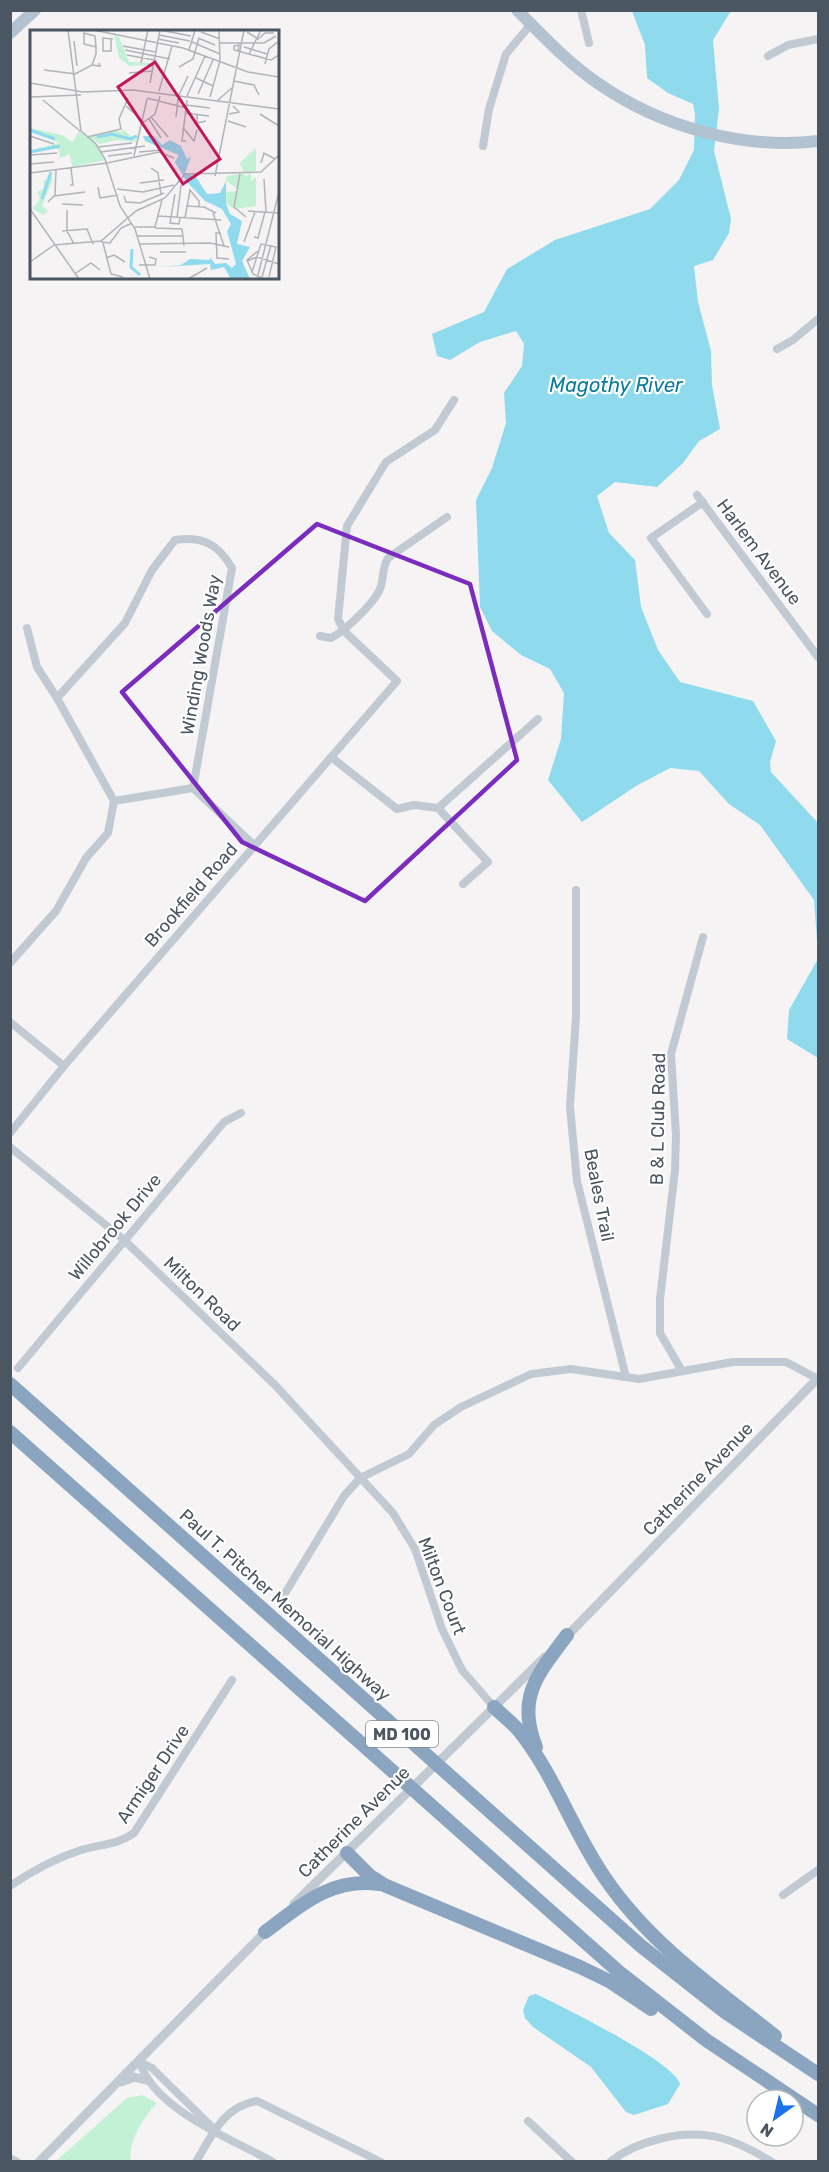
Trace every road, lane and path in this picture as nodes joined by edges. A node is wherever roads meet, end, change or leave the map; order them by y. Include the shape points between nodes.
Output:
1 (35, 10) edge
2 (517, 10) edge
3 (580, 10) edge
4 (531, 24) junction
5 (10, 33) edge
6 (819, 39) edge
7 (589, 43) dead end
8 (768, 56) dead end
9 (819, 141) edge
10 (483, 146) dead end
11 (819, 319) edge
12 (777, 349) dead end
13 (454, 400) dead end
14 (697, 495) dead end
15 (703, 502) junction
16 (447, 517) dead end
17 (707, 614) dead end
18 (27, 628) dead end
19 (344, 631) junction
20 (320, 636) dead end
21 (819, 657) edge
22 (57, 698) junction
23 (538, 719) dead end
24 (331, 757) junction
25 (193, 788) junction
26 (114, 801) junction
27 (438, 808) junction
28 (254, 845) junction
29 (462, 884) dead end
30 (576, 890) dead end
31 (703, 937) dead end
32 (10, 963) edge
33 (10, 1022) edge
34 (64, 1066) junction
35 (241, 1113) dead end
36 (10, 1133) edge
37 (10, 1147) edge
38 (123, 1239) junction
39 (18, 1368) dead end
40 (682, 1371) junction
41 (626, 1377) junction
42 (818, 1378) edge
43 (10, 1384) edge
44 (10, 1432) edge
45 (360, 1478) junction
46 (281, 1600) dead end
47 (567, 1635) junction
48 (232, 1680) dead end
49 (494, 1707) junction
50 (548, 1777) junction
51 (347, 1853) junction
52 (819, 1870) edge
53 (384, 1885) junction
54 (10, 1886) edge
55 (783, 1895) dead end
56 (265, 1932) junction
57 (140, 2062) junction
58 (806, 2067) junction
59 (819, 2074) edge
60 (759, 2078) junction
61 (149, 2081) junction
62 (119, 2082) junction
63 (819, 2115) edge
64 (528, 2121) dead end
65 (216, 2130) junction
66 (10, 2157) edge
67 (17, 2162) edge
68 (39, 2162) edge
69 (196, 2162) edge
70 (273, 2162) edge
71 (381, 2162) edge
72 (572, 2162) edge
73 (610, 2162) edge
74 (772, 2162) edge

1 - 5 main road
2 - 4 main road
3 - 7 street
4 - 9 main road via 599,84 645,111 688,127 754,141
4 - 10 street via 506,54 489,108
6 - 8 street via 788,45
11 - 12 street
13 - 19 street via 435,430 386,462 347,526 337,606
14 - 15 street, Harlem Avenue
15 - 17 street via 651,538
15 - 21 street, Harlem Avenue
16 - 19 street via 388,558 377,594
18 - 22 street via 37,667
19 - 20 street via 332,638
19 - 24 street, Brookfield Road via 397,681
22 - 25 street, Winding Woods Way via 125,623 152,570 175,540 206,542 223,552 232,568
22 - 26 street
23 - 27 street
24 - 27 street via 397,809 414,805
24 - 28 street, Brookfield Road
25 - 26 street
25 - 28 street
26 - 32 street via 108,833 86,858 56,911
27 - 29 street via 488,862
28 - 34 street, Brookfield Road
30 - 41 street, Beales Trail via 576,1016 570,1107 577,1181
31 - 40 street, B & L Club Road via 671,1054 675,1170 660,1299 660,1333
33 - 34 street
34 - 36 street, Brookfield Road
35 - 38 street, Willobrook Drive via 224,1122
37 - 38 street, Milton Road
38 - 39 street, Willobrook Drive
38 - 45 street, Milton Road via 274,1385
40 - 41 street via 639,1379
40 - 42 street via 733,1362 786,1362
41 - 45 street via 571,1369 531,1374 461,1407 434,1425 410,1454
42 - 47 street, Catherine Avenue
43 - 58 highway, Paul T. Pitcher Memorial Highway / MD 100 via 633,1939 725,2012
44 - 60 highway, MD 100 via 584,1942 660,2006
45 - 46 street via 344,1496
45 - 49 street, Milton Court via 393,1513 415,1549 442,1629 462,1670
47 - 49 street, Catherine Avenue
47 - 50 highway via 538,1674 528,1704 530,1732
48 - 54 street, Armiger Drive via 134,1833 111,1845 67,1855
49 - 50 highway via 519,1731
49 - 51 street, Catherine Avenue
50 - 58 highway via 605,1878 644,1926 683,1963 785,2044
51 - 53 highway
51 - 56 street, Catherine Avenue
52 - 55 street
53 - 56 highway via 365,1882 327,1889
53 - 60 highway via 609,1981 702,2045
56 - 57 street, Catherine Avenue
57 - 61 street
57 - 62 street, Catherine Avenue
57 - 65 street via 152,2068
58 - 59 highway, Paul T. Pitcher Memorial Highway / MD 100
60 - 63 highway, MD 100
61 - 62 street via 134,2077
61 - 65 street via 190,2120
62 - 68 street, Catherine Avenue
64 - 72 street
65 - 69 street
65 - 70 street
65 - 71 street via 240,2104 257,2101
66 - 67 street
73 - 74 street via 651,2141 686,2135 720,2138

